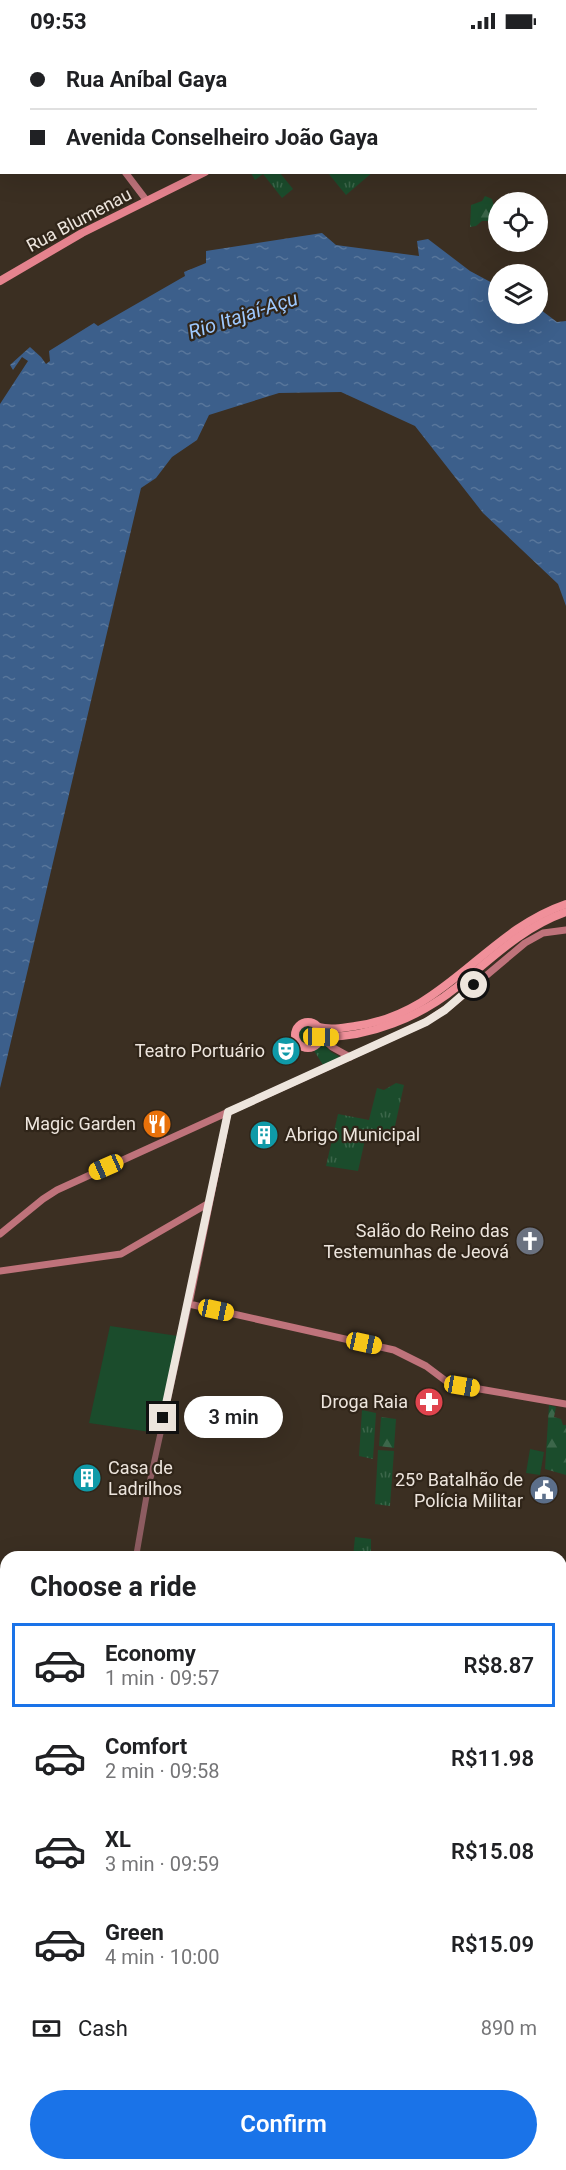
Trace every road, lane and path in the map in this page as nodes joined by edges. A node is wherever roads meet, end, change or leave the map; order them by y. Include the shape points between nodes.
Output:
1 (127, 174) edge
2 (193, 175) edge
3 (147, 201) junction
4 (0, 281) edge
5 (566, 904) edge
6 (566, 912) edge
7 (566, 930) edge
8 (318, 1027) junction
9 (321, 1037) junction
10 (350, 1057) junction
11 (228, 1112) junction
12 (209, 1203) junction
13 (0, 1234) edge
14 (0, 1271) edge
15 (189, 1304) junction
16 (566, 1404) edge
17 (137, 1551) edge

1 - 3 main road
2 - 3 main road, Rua Blumenau
3 - 4 main road, Rua Blumenau
5 - 8 highway via 522,925 438,992 406,1011 364,1025
6 - 9 highway via 520,934 456,988 418,1012 367,1031
7 - 10 main road via 528,940 440,1014
8 - 9 highway
8 - 9 highway via 304,1023 297,1028 295,1038 300,1046 309,1048 317,1045
9 - 10 main road
10 - 11 main road
11 - 12 main road
11 - 13 main road via 57,1190
12 - 14 main road via 122,1254
12 - 15 main road
15 - 16 main road via 394,1350 457,1385
15 - 17 street

